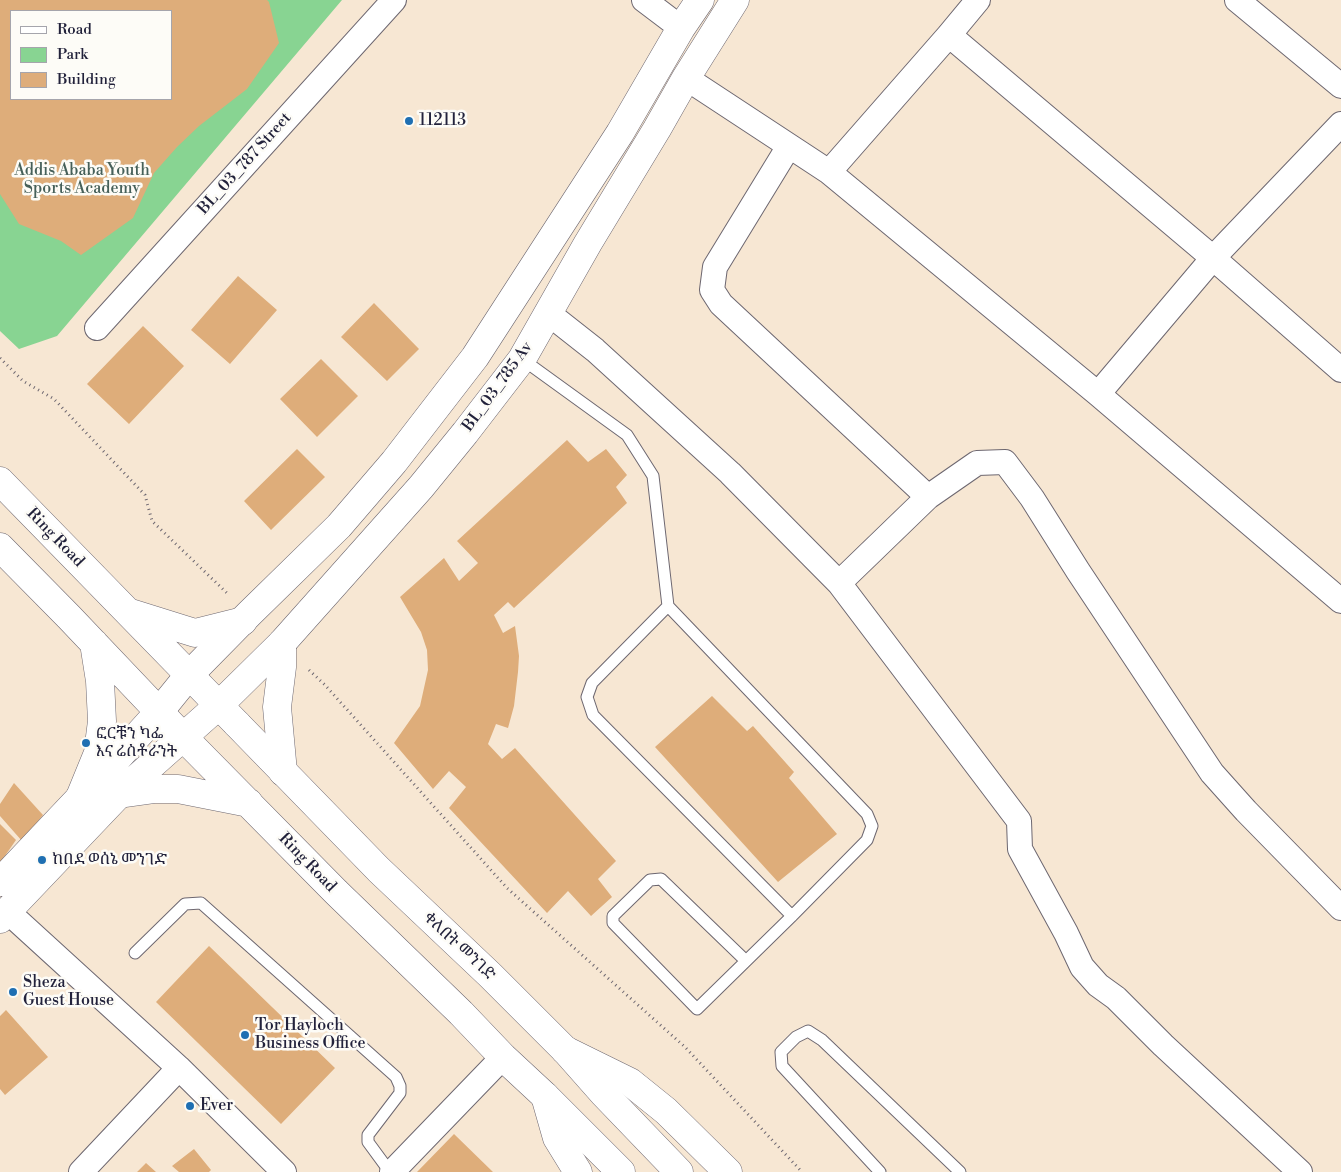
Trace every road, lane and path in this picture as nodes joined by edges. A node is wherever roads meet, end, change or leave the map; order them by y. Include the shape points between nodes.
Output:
1 (394, 0) edge
2 (644, 0) edge
3 (700, 0) edge
4 (735, 0) edge
5 (978, 0) edge
6 (1237, 0) edge
7 (681, 28) junction
8 (949, 35) junction
9 (686, 78) junction
10 (1341, 86) edge
11 (1341, 124) edge
12 (789, 146) junction
13 (828, 172) junction
14 (1213, 258) junction
15 (548, 313) junction
16 (97, 328) dead end
17 (0, 358) edge
18 (522, 359) junction
19 (1341, 370) edge
20 (1098, 394) junction
21 (0, 481) edge
22 (928, 497) junction
23 (0, 547) edge
24 (839, 584) junction
25 (1341, 601) edge
26 (668, 606) junction
27 (127, 611) junction
28 (246, 617) junction
29 (94, 643) junction
30 (282, 643) junction
31 (189, 675) junction
32 (325, 686) dead end
33 (159, 712) junction
34 (228, 714) junction
35 (183, 736) junction
36 (283, 772) junction
37 (118, 794) junction
38 (80, 796) junction
39 (249, 803) junction
40 (0, 882) edge
41 (1341, 908) edge
42 (4, 915) edge
43 (792, 916) junction
44 (135, 953) dead end
45 (746, 961) junction
46 (565, 1050) junction
47 (503, 1057) junction
48 (179, 1068) junction
49 (545, 1096) junction
50 (81, 1172) edge
51 (284, 1172) edge
52 (391, 1172) edge
53 (578, 1172) edge
54 (621, 1172) edge
55 (679, 1172) edge
56 (728, 1172) edge
57 (802, 1172) edge
58 (880, 1172) edge
59 (960, 1172) edge
60 (1300, 1172) edge

1 - 16 street, BL_03_787 Street
2 - 7 street
3 - 7 main road
4 - 9 main road, BL_03_785 Av
5 - 8 street
6 - 10 street
7 - 28 main road via 620,133 475,357 394,462 339,526
8 - 13 street
8 - 14 street
9 - 12 street
9 - 15 main road, BL_03_785 Av
11 - 14 street
12 - 13 street
12 - 22 street via 715,267 712,290 721,304
13 - 20 street
14 - 19 street
14 - 20 street
15 - 18 main road, BL_03_785 Av
15 - 24 street via 595,350 730,473
17 - 28 path via 23,380 54,399 146,495 152,521
18 - 26 lane via 627,435 653,476
18 - 30 main road, BL_03_785 Av via 421,487
20 - 25 street
21 - 27 main road, Ring Road
22 - 24 street
22 - 41 street via 977,463 1005,462 1032,498 1212,773
23 - 29 main road, Ring Road
24 - 60 street via 1020,821 1020,849 1082,967
26 - 43 lane via 867,814 872,826 867,840
26 - 43 lane via 592,683 587,697 593,715
27 - 28 main road via 195,633
27 - 31 main road, Ring Road
28 - 31 main road
29 - 33 main road, Ring Road
29 - 38 main road via 102,721 98,753
30 - 34 main road, BL_03_785 Av
30 - 36 main road via 277,707
31 - 33 main road
31 - 34 main road, Ring Road
32 - 57 path via 507,888 685,1047
33 - 35 main road, Ring Road
33 - 38 main road
34 - 35 main road, BL_03_785 Av
34 - 36 main road, ቀለበት መንገድ
35 - 37 main road, BL_03_785 Av
35 - 39 main road, Ring Road
36 - 46 main road, ቀለበት መንገድ
37 - 39 main road via 178,789
37 - 42 main road, BL_03_785 Av
38 - 40 main road
39 - 47 main road, Ring Road
42 - 48 street
43 - 45 lane
44 - 52 lane via 185,904 201,903 396,1077 400,1093 368,1135 368,1142
45 - 45 lane via 661,879 650,880 613,916 613,923 697,1009
46 - 55 main road, ቀለበት መንገድ
46 - 56 main road via 630,1082 666,1111
47 - 49 main road, Ring Road
47 - 52 street
48 - 50 street
48 - 51 street
49 - 53 main road via 557,1138
49 - 54 main road, Ring Road
58 - 59 lane via 782,1066 781,1052 796,1037 808,1031 822,1040

